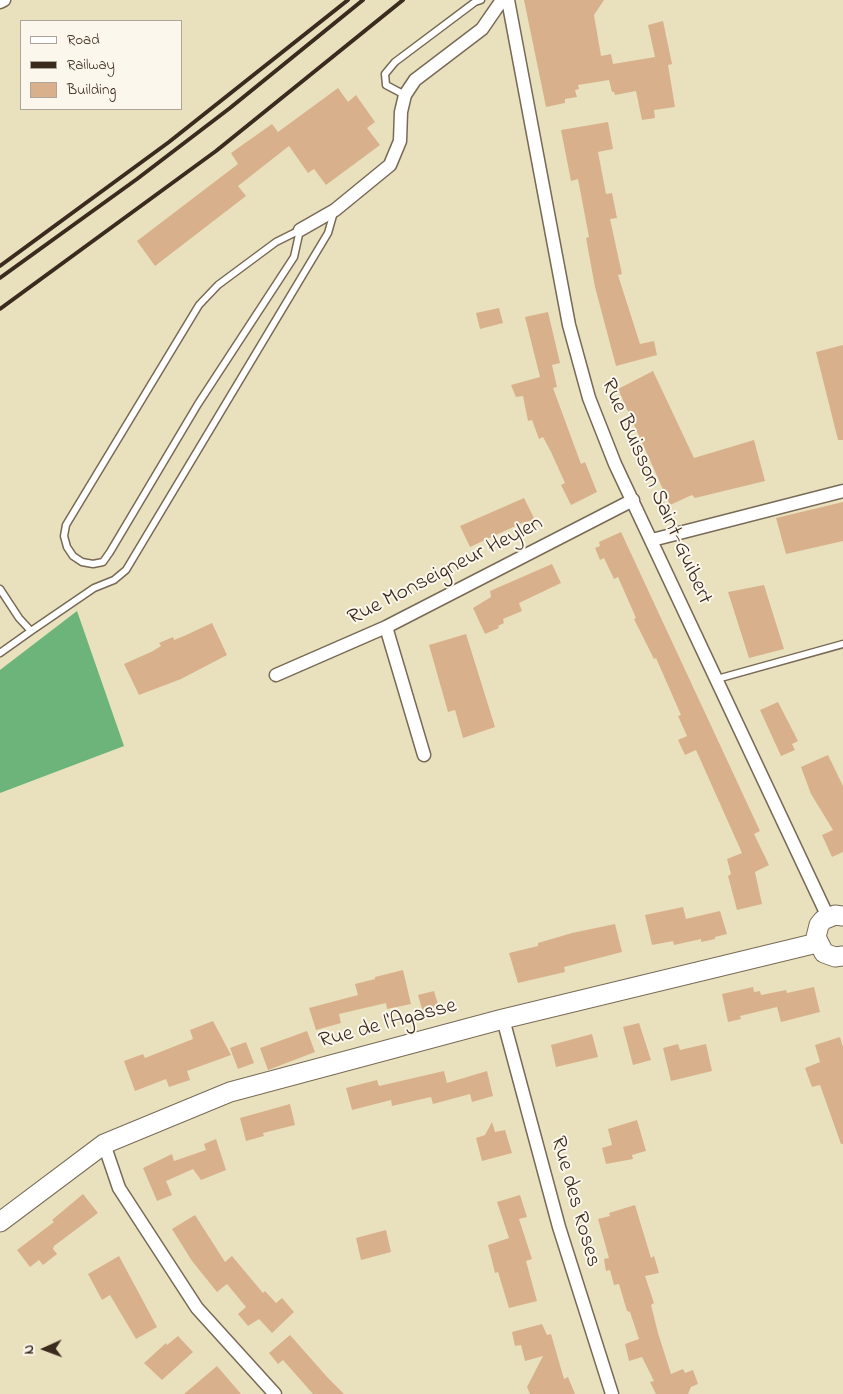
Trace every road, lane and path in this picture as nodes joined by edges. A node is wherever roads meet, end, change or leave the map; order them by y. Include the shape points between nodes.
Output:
1 (4, 0) edge
2 (481, 0) edge
3 (502, 0) edge
4 (508, 0) edge
5 (0, 2) edge
6 (405, 95) junction
7 (335, 210) junction
8 (300, 230) junction
9 (843, 491) edge
10 (633, 500) junction
11 (652, 540) junction
12 (0, 589) edge
13 (386, 627) junction
14 (31, 631) junction
15 (843, 644) edge
16 (0, 653) edge
17 (276, 675) dead end
18 (716, 679) junction
19 (424, 755) dead end
20 (836, 917) edge
21 (817, 943) junction
22 (842, 959) edge
23 (503, 1019) junction
24 (104, 1144) junction
25 (0, 1222) edge
26 (275, 1394) edge
27 (612, 1394) edge

1 - 5 street
2 - 6 lane via 395,62 385,74 386,85
3 - 6 street via 482,29 415,80
4 - 10 street, Rue Buisson Saint-Guibert via 569,325 589,398
6 - 7 street via 400,141 390,165
7 - 8 street
7 - 14 lane via 328,233 126,570
8 - 8 lane via 294,257 207,389 110,552 103,562 93,564 73,556 64,536 66,526 199,305 218,285 276,242
9 - 11 street
10 - 11 street, Rue Buisson Saint-Guibert
10 - 13 street, Rue Monseigneur Heylen
11 - 18 street, Rue Buisson Saint-Guibert
12 - 14 lane
13 - 17 street, Rue Monseigneur Heylen
13 - 19 street
14 - 16 lane
15 - 18 lane
18 - 20 street, Rue Buisson Saint-Guibert
20 - 21 street via 819,925
21 - 22 street via 824,953
21 - 23 street, Rue de l'Agasse
23 - 24 street, Rue de l'Agasse via 230,1092
23 - 27 street, Rue des Roses via 559,1227
24 - 25 street, Rue de l'Agasse
24 - 26 street via 119,1188 197,1308

